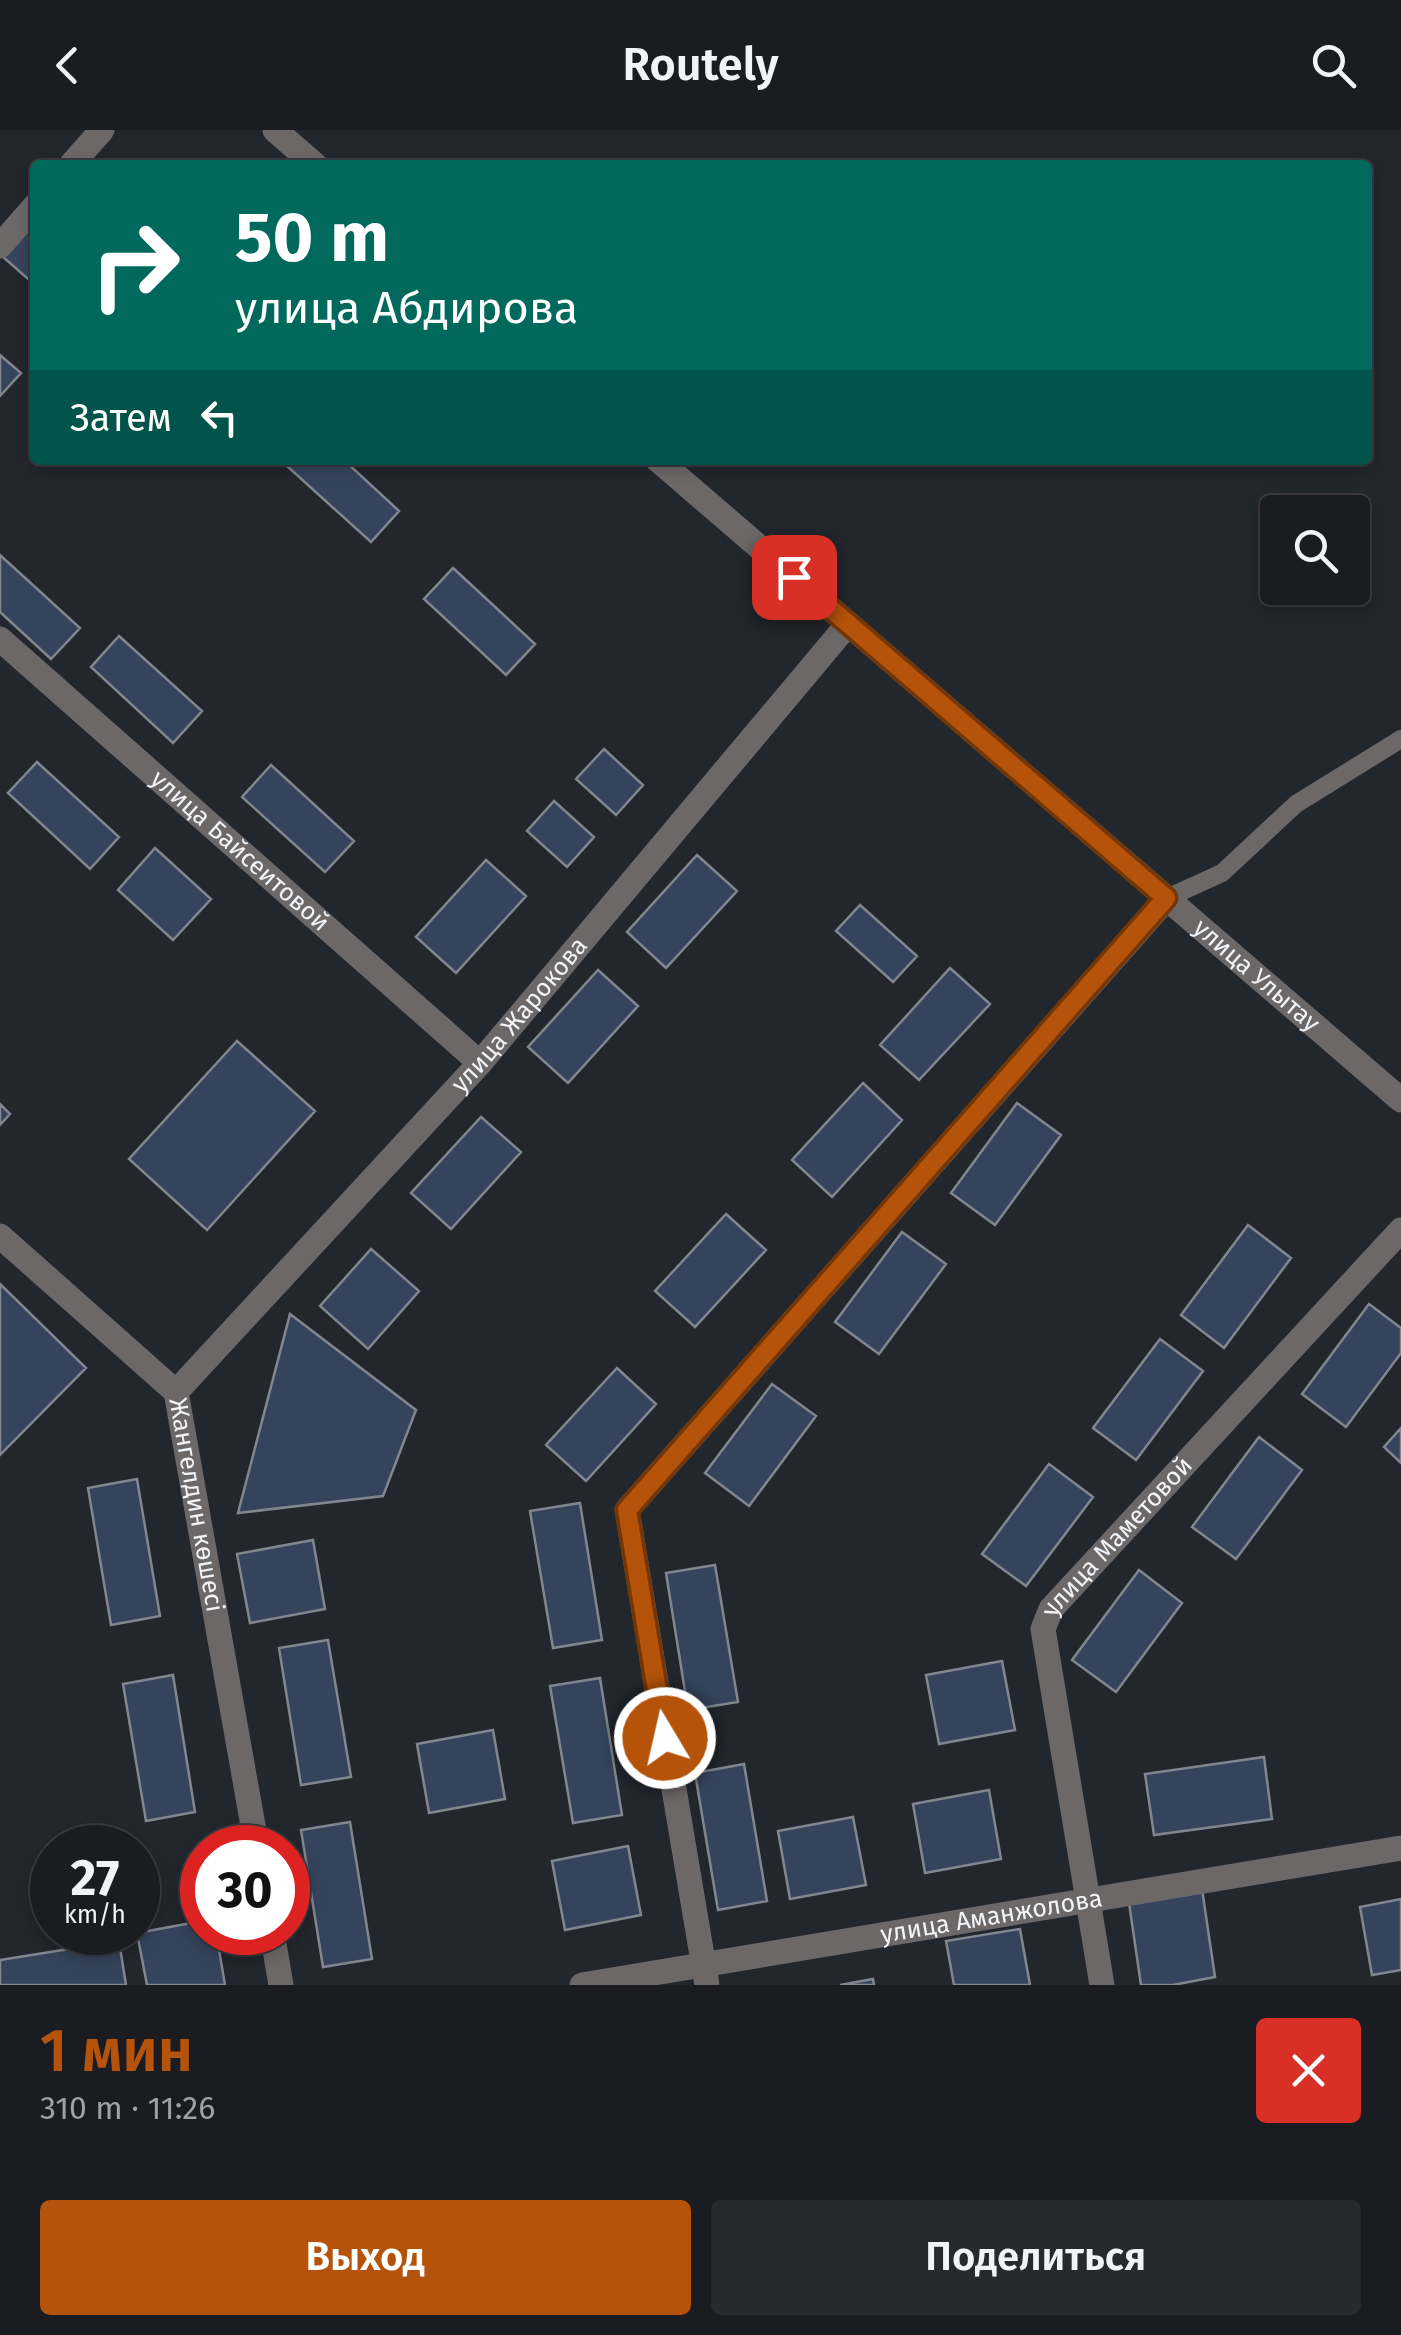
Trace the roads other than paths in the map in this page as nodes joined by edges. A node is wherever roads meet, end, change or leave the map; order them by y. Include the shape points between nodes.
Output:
1 (102, 130) edge
2 (274, 130) edge
3 (76, 160) edge
4 (309, 160) edge
5 (30, 212) edge
6 (0, 246) edge
7 (664, 465) edge
8 (848, 624) junction
9 (0, 639) edge
10 (1401, 739) edge
11 (1166, 898) junction
12 (480, 1063) junction
13 (1401, 1100) edge
14 (1401, 1230) edge
15 (0, 1236) edge
16 (176, 1392) junction
17 (253, 1825) edge
18 (1401, 1848) edge
19 (1088, 1900) junction
20 (276, 1955) edge
21 (705, 1975) edge
22 (282, 1985) edge
23 (582, 1985) edge
24 (1102, 1985) edge

1 - 3 street
2 - 4 street
5 - 6 street
7 - 8 street, улица Улытау
8 - 11 street, улица Улытау
8 - 12 street, улица Жарокова
9 - 12 street, улица Байсеитовой
10 - 11 lane via 1296,804 1222,873
11 - 13 street, улица Улытау
11 - 21 street via 627,1510
12 - 16 street, улица Жарокова
14 - 19 street, улица Маметовой via 1050,1609 1043,1629
15 - 16 street, Жангелдин көшесі
16 - 17 street, Жангелдин көшесі
18 - 19 street, улица Аманжолова
19 - 21 street, улица Аманжолова
19 - 24 street, улица Маметовой
20 - 22 street
21 - 23 street, улица Аманжолова

